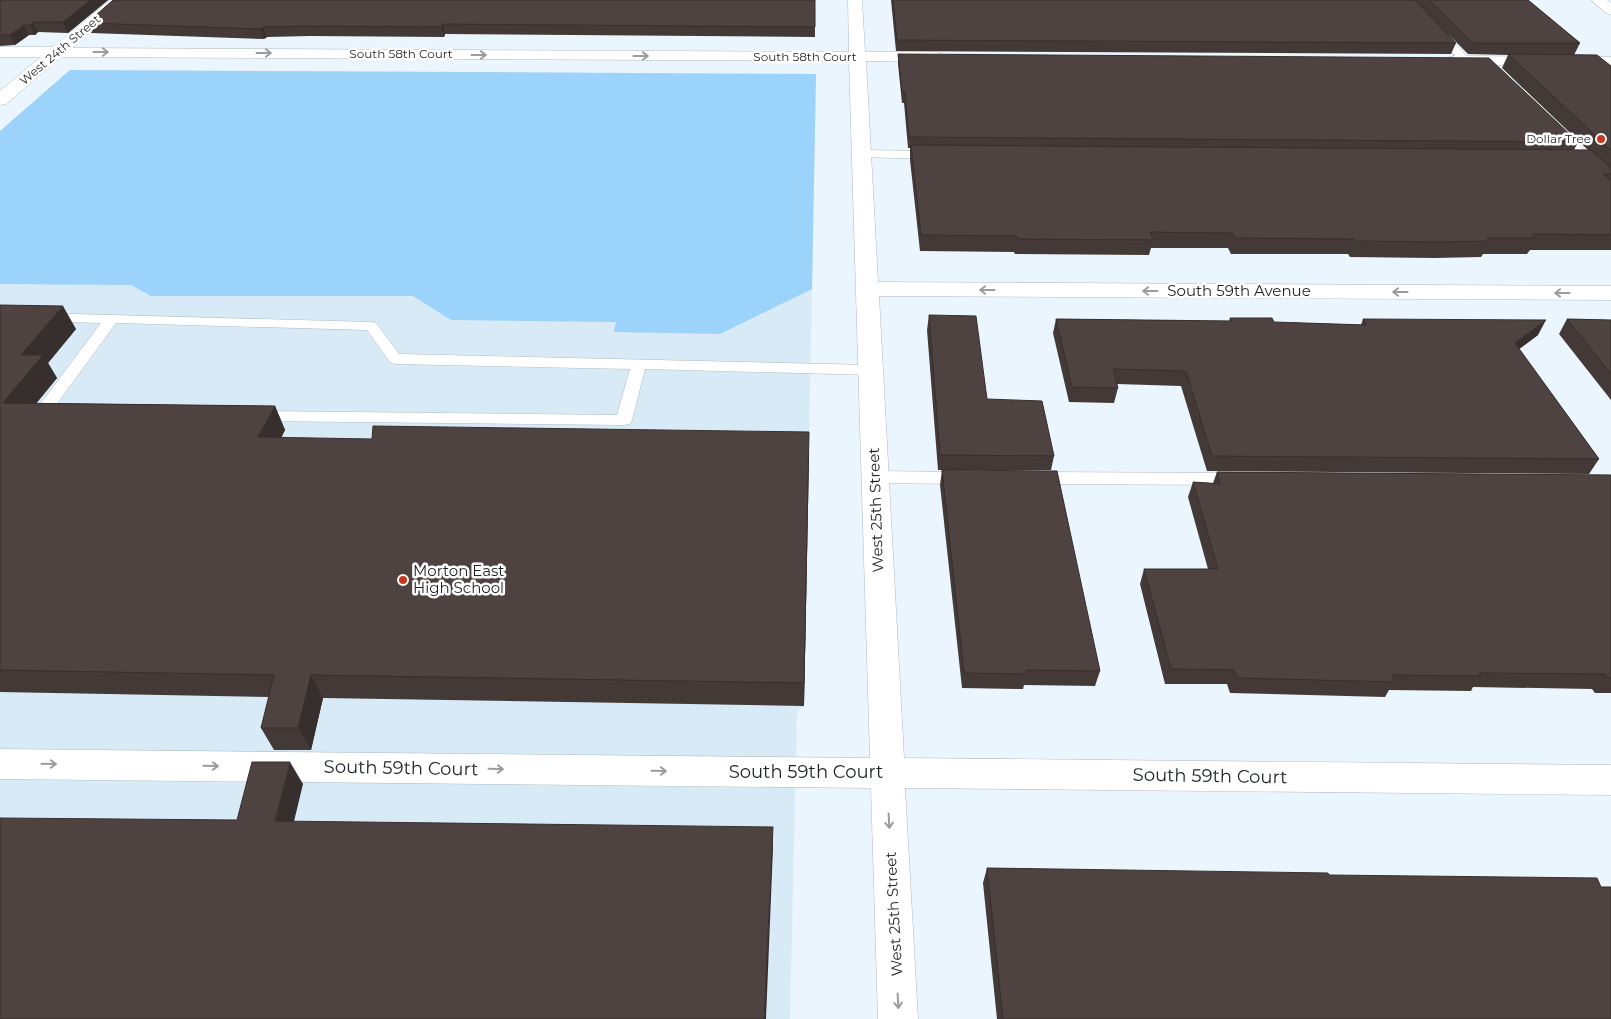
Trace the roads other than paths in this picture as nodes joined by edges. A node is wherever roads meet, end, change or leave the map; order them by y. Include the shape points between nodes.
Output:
1 (120, 0) edge
2 (855, 0) edge
3 (1407, 0) edge
4 (1598, 0) edge
5 (1611, 10) edge
6 (0, 52) edge
7 (57, 52) junction
8 (857, 57) junction
9 (952, 58) edge
10 (1436, 60) edge
11 (1466, 61) junction
12 (1486, 61) junction
13 (1611, 62) edge
14 (1498, 72) edge
15 (0, 100) edge
16 (1553, 126) edge
17 (862, 154) junction
18 (941, 155) edge
19 (1568, 159) edge
20 (1588, 159) junction
21 (1611, 182) edge
22 (867, 289) junction
23 (1611, 294) edge
24 (0, 316) edge
25 (112, 319) junction
26 (639, 364) junction
27 (870, 370) junction
28 (71, 414) edge
29 (239, 416) edge
30 (875, 477) junction
31 (982, 478) edge
32 (1022, 478) edge
33 (1251, 480) edge
34 (0, 764) edge
35 (887, 773) junction
36 (1611, 780) edge
37 (898, 1019) edge

1 - 7 street, West 24th Street
2 - 8 street, West 25th Street
3 - 11 lane
4 - 5 street
6 - 7 street, South 58th Court
7 -> 8 street, South 58th Court
7 - 15 street, West 24th Street
8 - 9 street, South 58th Court
8 - 17 street, West 25th Street
10 - 11 street
11 - 12 street
12 - 13 street
12 - 14 lane
16 - 20 lane
17 - 18 lane
17 - 22 street, West 25th Street
19 - 20 lane
20 - 21 lane
23 -> 22 street, South 59th Avenue
22 - 27 street, West 25th Street
24 - 25 lane
25 - 26 lane via 371,326 395,359
25 - 28 lane via 41,414
26 - 27 lane
26 - 29 lane via 624,420
27 - 30 street, West 25th Street
30 - 31 lane
30 - 35 street, West 25th Street
32 - 33 lane
34 -> 35 street, South 59th Court
35 - 36 street, South 59th Court
35 -> 37 street, West 25th Street

